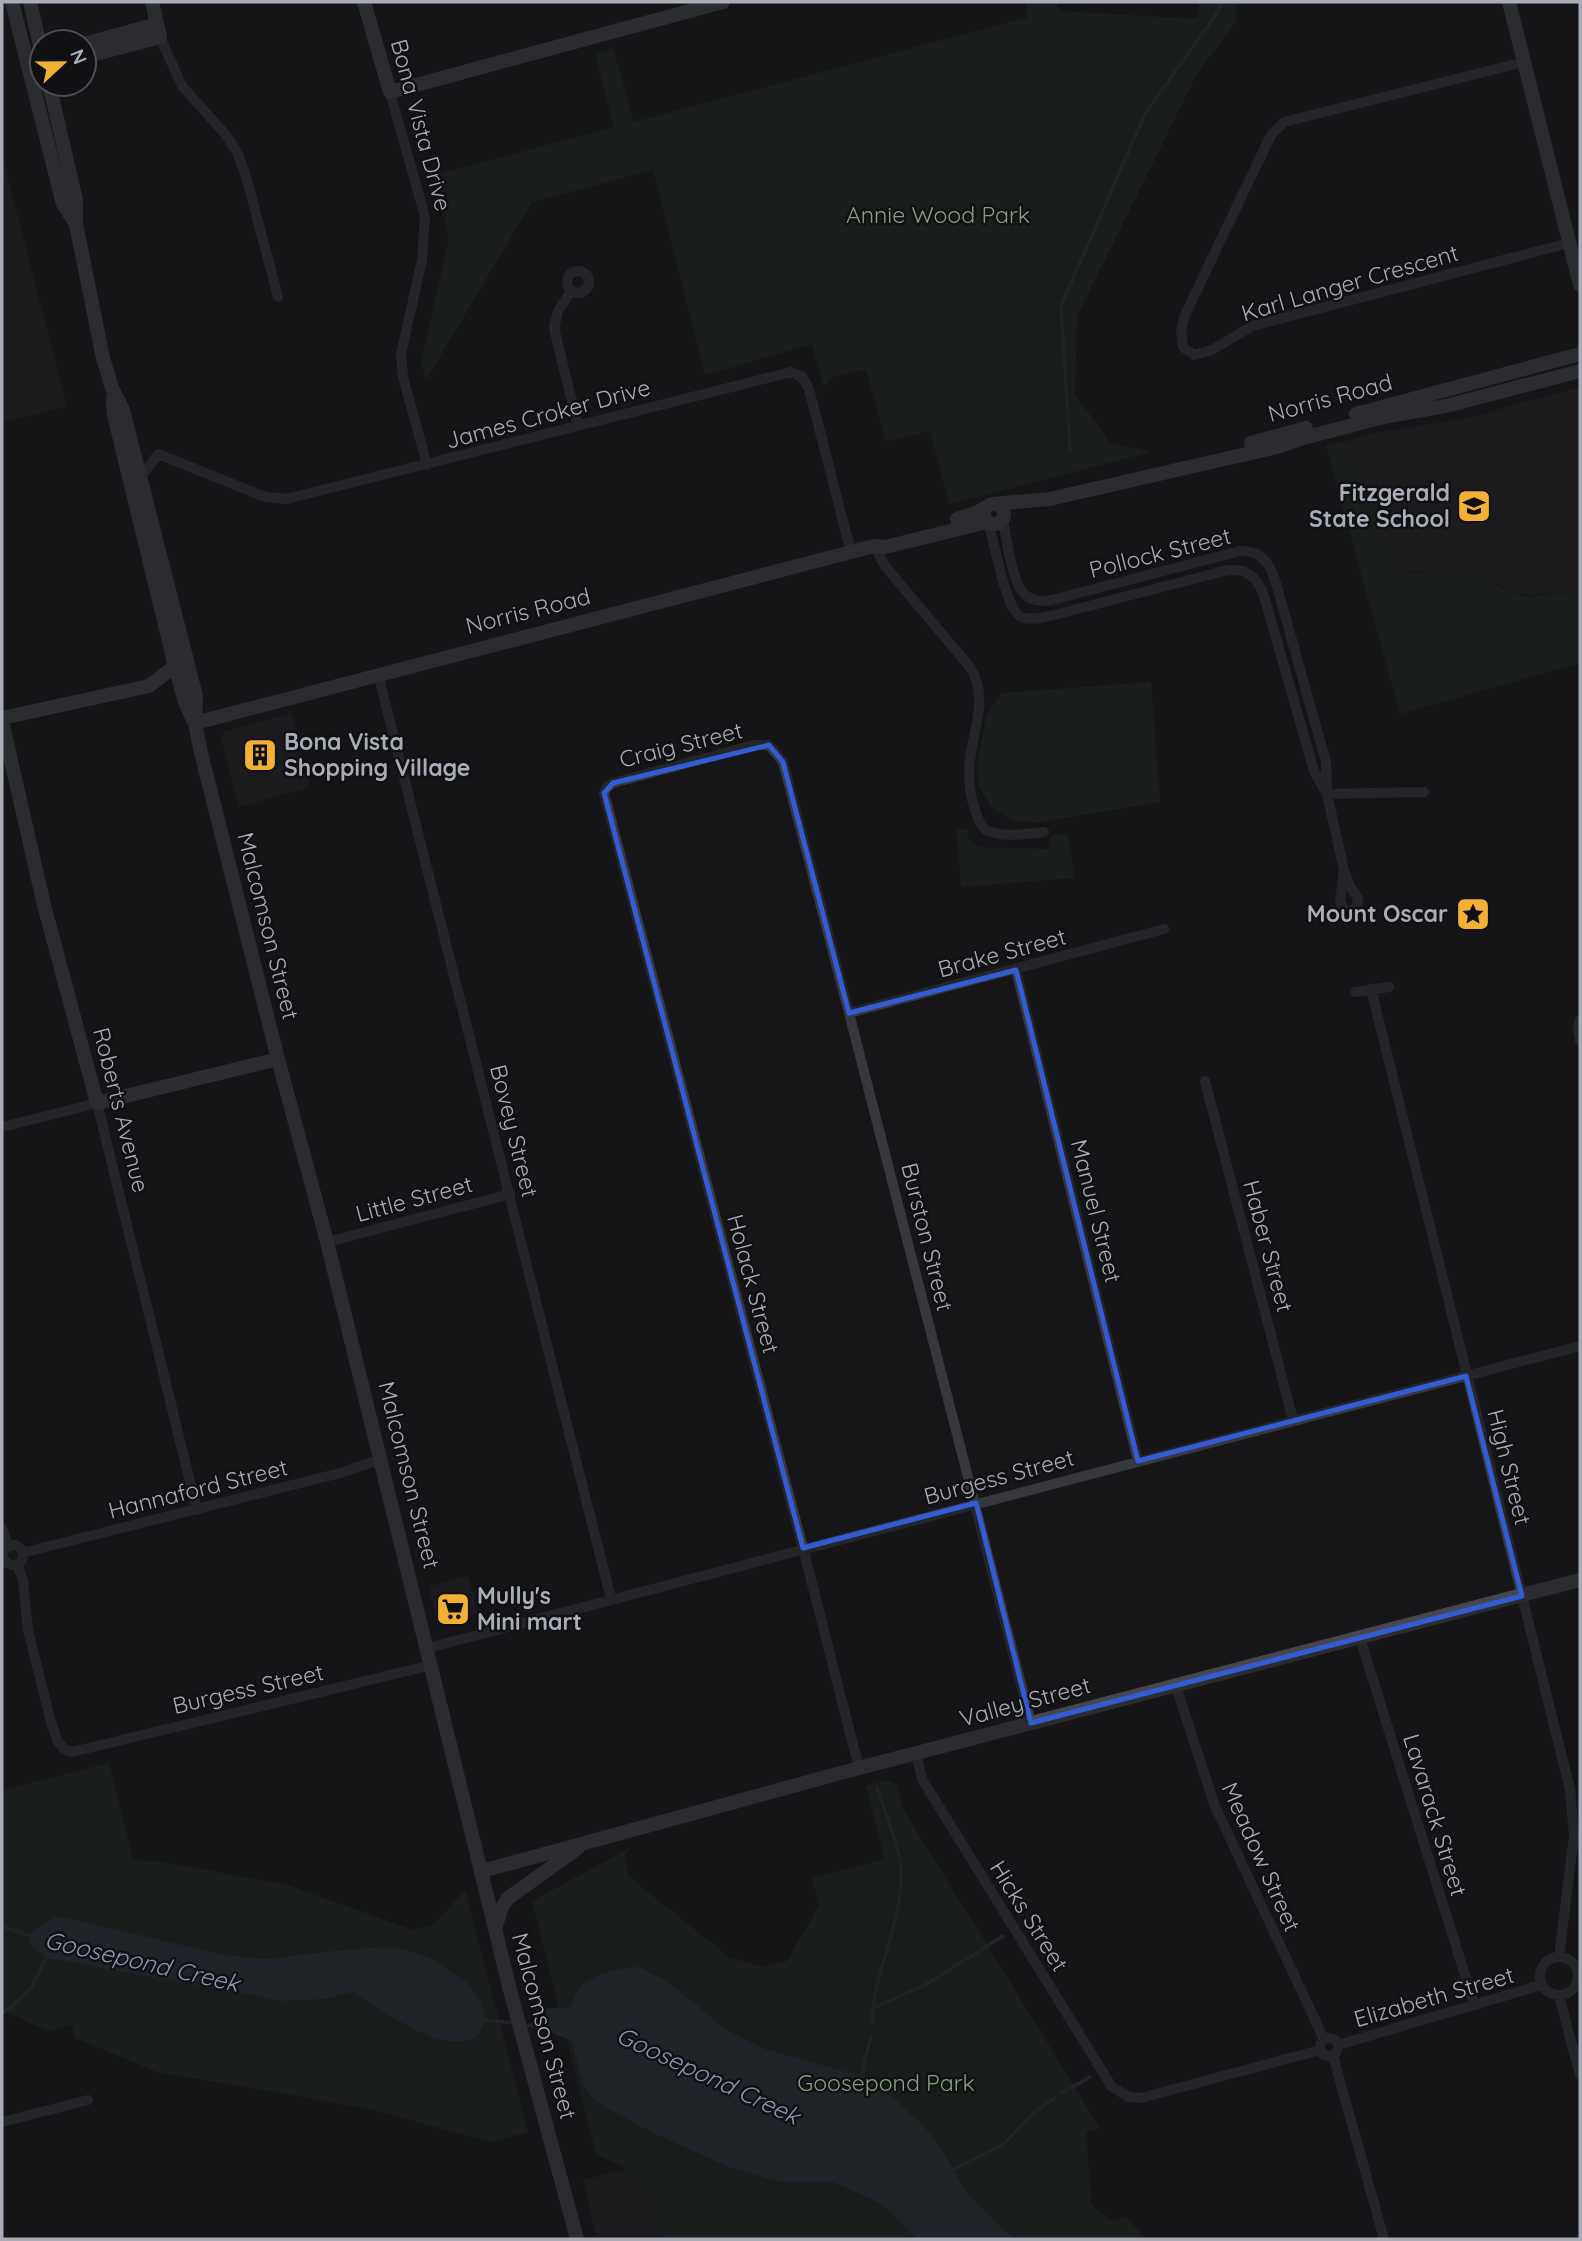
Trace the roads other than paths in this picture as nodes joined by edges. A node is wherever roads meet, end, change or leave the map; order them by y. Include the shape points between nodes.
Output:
1 (12, 2) edge
2 (30, 2) edge
3 (152, 2) edge
4 (364, 2) edge
5 (723, 2) edge
6 (1510, 2) edge
7 (36, 28) edge
8 (158, 31) junction
9 (98, 42) edge
10 (28, 52) edge
11 (100, 53) edge
12 (1524, 62) junction
13 (390, 92) junction
14 (40, 98) edge
15 (55, 98) edge
16 (76, 224) junction
17 (1569, 243) junction
18 (1580, 285) edge
19 (572, 291) dead end
20 (278, 297) dead end
21 (1580, 354) edge
22 (1580, 371) edge
23 (112, 388) junction
24 (1467, 393) junction
25 (578, 426) junction
26 (427, 465) junction
27 (141, 477) junction
28 (1049, 499) junction
29 (991, 505) junction
30 (995, 520) junction
31 (874, 546) junction
32 (850, 551) junction
33 (1010, 551) junction
34 (998, 554) junction
35 (1222, 556) junction
36 (1184, 566) junction
37 (1225, 571) junction
38 (1272, 571) junction
39 (1187, 580) junction
40 (1257, 580) junction
41 (1124, 581) junction
42 (1066, 596) junction
43 (1128, 596) junction
44 (1037, 600) junction
45 (1070, 611) junction
46 (1285, 615) junction
47 (1034, 618) junction
48 (1270, 619) junction
49 (1296, 654) junction
50 (1282, 658) junction
51 (175, 666) junction
52 (378, 674) junction
53 (1306, 690) junction
54 (1292, 694) junction
55 (2, 719) edge
56 (195, 723) junction
57 (783, 762) joint
58 (1423, 792) dead end
59 (1327, 794) junction
60 (607, 811) joint
61 (1044, 832) dead end
62 (1343, 870) dead end
63 (1164, 929) dead end
64 (1016, 970) junction
65 (1389, 987) dead end
66 (1371, 989) junction
67 (1355, 992) dead end
68 (849, 1013) junction
69 (1579, 1024) edge
70 (1580, 1041) edge
71 (278, 1059) junction
72 (1205, 1080) dead end
73 (97, 1103) junction
74 (2, 1127) edge
75 (510, 1194) junction
76 (327, 1242) junction
77 (1580, 1346) edge
78 (1466, 1376) junction
79 (1293, 1420) junction
80 (381, 1459) junction
81 (1138, 1461) junction
82 (976, 1503) junction
83 (197, 1510) junction
84 (2, 1528) edge
85 (9, 1547) junction
86 (803, 1548) junction
87 (22, 1553) junction
88 (17, 1564) junction
89 (1580, 1580) edge
90 (1522, 1596) junction
91 (611, 1599) junction
92 (1360, 1638) junction
93 (429, 1648) junction
94 (432, 1665) junction
95 (1176, 1686) junction
96 (1031, 1723) junction
97 (916, 1754) junction
98 (859, 1768) junction
99 (587, 1841) junction
100 (482, 1871) junction
101 (495, 1928) junction
102 (1559, 1957) junction
103 (1579, 1976) edge
104 (1541, 1985) junction
105 (1559, 1996) junction
106 (1474, 2004) junction
107 (1324, 2039) junction
108 (1338, 2045) junction
109 (1320, 2050) junction
110 (1333, 2056) junction
111 (1580, 2075) edge
112 (88, 2100) dead end
113 (2, 2122) edge
114 (577, 2239) edge
115 (1384, 2239) edge

1 - 10 street, Malcomson Street
2 - 7 street
3 - 8 street
4 - 13 street, Bona Vista Drive
5 - 13 street
6 - 12 street
8 - 9 street
8 - 11 street
8 - 20 street via 182,86 237,152
12 - 17 street
12 - 17 street, Karl Langer Crescent via 1283,122 1271,135 1184,317 1183,347 1194,355 1212,350 1252,326
13 - 26 street, Bona Vista Drive via 425,217 422,260 401,354
14 - 16 street, Malcomson Street via 63,204
15 - 16 street, Malcomson Street via 76,200
16 - 23 street, Malcomson Street
17 - 18 street
19 - 25 street via 560,307 554,328
21 - 24 street, Norris Road
22 - 24 street, Norris Road
23 - 27 street, Malcomson Street via 123,410
23 - 51 street, Malcomson Street via 114,415
24 - 28 street, Norris Road via 1281,446
25 - 26 street, James Croker Drive
25 - 32 street, James Croker Drive via 783,372 799,374 809,389
26 - 27 street, James Croker Drive via 287,499 265,497 158,454
27 - 56 street, Malcomson Street via 196,696
28 - 29 street, Norris Road
28 - 30 street, Norris Road
29 - 30 street via 984,512
29 - 31 street, Norris Road via 970,516 882,539
30 - 31 street, Norris Road
30 - 33 street
30 - 34 street
31 - 32 street, Norris Road
31 - 61 street via 978,682 980,699 969,773 982,826 990,832 1010,834
32 - 52 street, Norris Road
33 - 34 street
33 - 44 street via 1021,590
34 - 47 street via 1013,609 1021,617
35 - 36 street, Pollock Street
35 - 37 street
35 - 38 street, Pollock Street via 1251,551 1265,559
36 - 39 street
36 - 41 street, Pollock Street
37 - 39 street, Pollock Street
37 - 40 street, Pollock Street via 1244,570
38 - 40 street
38 - 46 street
39 - 43 street, Pollock Street
40 - 48 street
41 - 42 street, Pollock Street
41 - 43 street
42 - 44 street, Pollock Street
42 - 45 street
43 - 45 street, Pollock Street
44 - 47 street
45 - 47 street, Pollock Street
46 - 48 street
46 - 49 street
48 - 50 street
49 - 50 street
49 - 53 street
50 - 54 street
51 - 55 street via 149,686
51 - 56 street, Malcomson Street
52 - 56 street, Norris Road
52 - 75 street, Bovey Street
53 - 54 street
53 - 59 street via 1327,766
54 - 59 street via 1314,771
55 - 73 street, Roberts Avenue via 44,905
56 - 71 street, Malcomson Street
57 - 60 street, Craig Street via 769,746 754,745 613,783 604,793
57 - 68 street, Burston Street
58 - 59 street
59 - 62 street
60 - 86 street, Holack Street
63 - 64 street, Brake Street
64 - 68 street, Brake Street
64 - 81 street, Manuel Street
65 - 66 street
66 - 67 street
66 - 78 street, High Street
68 - 82 street, Burston Street
69 - 70 street
71 - 73 street
71 - 76 street, Malcomson Street
72 - 79 street, Haber Street
73 - 74 street
73 - 83 street, Roberts Avenue
75 - 76 street, Little Street
75 - 91 street, Bovey Street
76 - 80 street, Malcomson Street
77 - 78 street, Burgess Street
78 - 79 street, Burgess Street
78 - 90 street, High Street
79 - 81 street, Burgess Street
80 - 83 street, Hannaford Street
80 - 93 street, Malcomson Street
81 - 82 street, Burgess Street
82 - 86 street, Burgess Street
82 - 96 street, Burston Street
83 - 87 street, Hannaford Street
84 - 85 street
85 - 87 street via 16,1546
85 - 88 street via 4,1558
86 - 91 street, Burgess Street
86 - 98 street, Holack Street
87 - 88 street
88 - 94 street, Burgess Street via 51,1722 57,1740 72,1752
89 - 90 street, Valley Street
90 - 92 street, Valley Street
90 - 102 street, High Street via 1573,1812
91 - 93 street, Burgess Street
92 - 95 street, Valley Street
92 - 106 street, Lavarack Street
93 - 94 street, Malcomson Street
94 - 100 street, Malcomson Street
95 - 96 street, Valley Street
95 - 107 street, Meadow Street via 1214,1804
96 - 97 street, Valley Street
97 - 98 street, Valley Street
97 - 109 street, Hicks Street via 922,1779 1112,2087 1141,2098
98 - 99 street, Valley Street
99 - 100 street, Valley Street
99 - 101 street via 508,1898
100 - 101 street, Malcomson Street
101 - 114 street, Malcomson Street
102 - 103 street via 1571,1961
102 - 104 street via 1541,1968
103 - 105 street via 1572,1991
104 - 105 street
104 - 106 street, Elizabeth Street
105 - 111 street
106 - 108 street, Elizabeth Street
107 - 108 street
107 - 109 street
108 - 110 street
109 - 110 street
110 - 115 street
112 - 113 street

